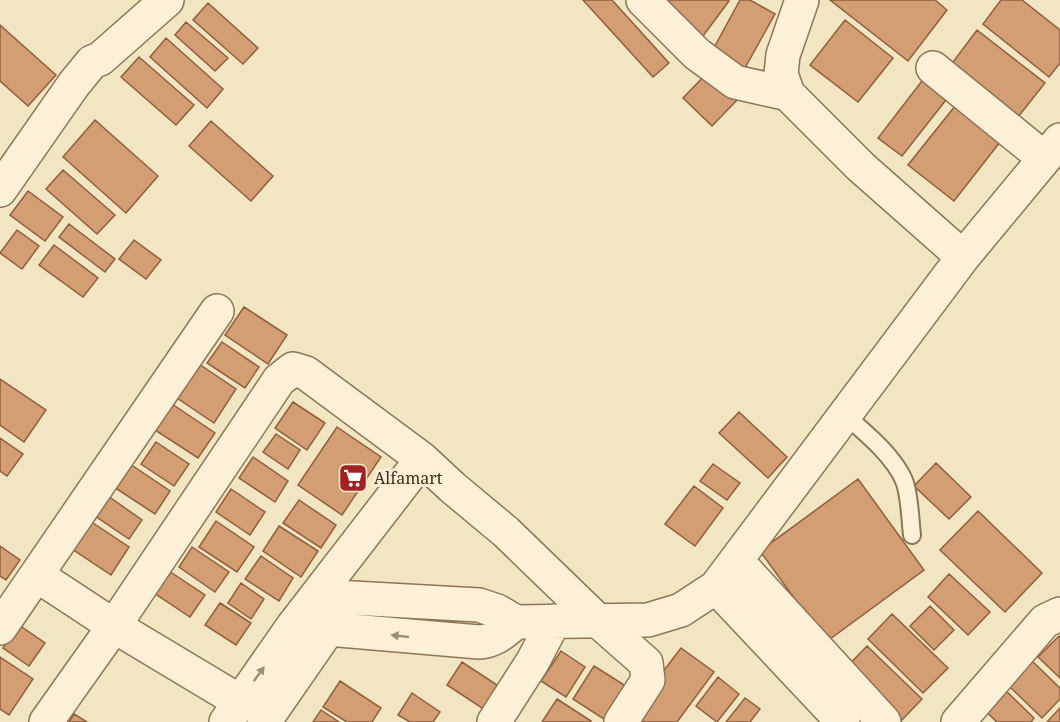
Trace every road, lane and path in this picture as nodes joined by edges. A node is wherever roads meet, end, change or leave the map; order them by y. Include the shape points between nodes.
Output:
1 (167, 0) edge
2 (643, 0) edge
3 (802, 0) edge
4 (933, 68) dead end
5 (788, 94) junction
6 (1052, 149) edge
7 (0, 190) edge
8 (963, 257) junction
9 (218, 310) dead end
10 (846, 416) junction
11 (422, 459) junction
12 (912, 535) dead end
13 (736, 560) junction
14 (38, 576) junction
15 (716, 587) junction
16 (317, 596) junction
17 (352, 598) junction
18 (441, 603) junction
19 (1060, 614) edge
20 (596, 619) junction
21 (554, 621) junction
22 (516, 622) junction
23 (114, 626) junction
24 (293, 626) junction
25 (0, 628) edge
26 (327, 629) junction
27 (438, 640) junction
28 (232, 712) edge
29 (46, 722) edge
30 (264, 722) edge
31 (494, 722) edge
32 (621, 722) edge
33 (843, 722) edge
34 (884, 722) edge
35 (958, 722) edge

1 - 7 street via 83,73
2 - 5 street via 697,54 735,82
3 - 5 street via 783,55 781,74
4 - 6 street
5 - 8 street via 861,167
6 - 8 street
8 - 10 street
9 - 14 street
10 - 12 lane via 869,435 904,482
10 - 13 street
11 - 16 street
11 - 20 street via 515,540
11 - 23 street via 306,373 293,369 279,380
13 - 15 street
13 - 34 street
14 - 23 street
14 - 25 street
15 - 20 street via 681,610 648,620
15 - 33 street
16 - 17 street
16 - 24 street
17 - 18 street
17 - 26 street
18 - 22 street via 488,607
18 - 27 street
19 - 35 street via 1045,621
20 - 21 street
20 - 32 street via 646,663 648,680
21 - 22 street
21 - 31 street
22 - 27 street via 488,642
23 - 28 street
23 - 29 street
24 - 26 street
28 -> 24 street
27 -> 26 street
26 - 30 street

